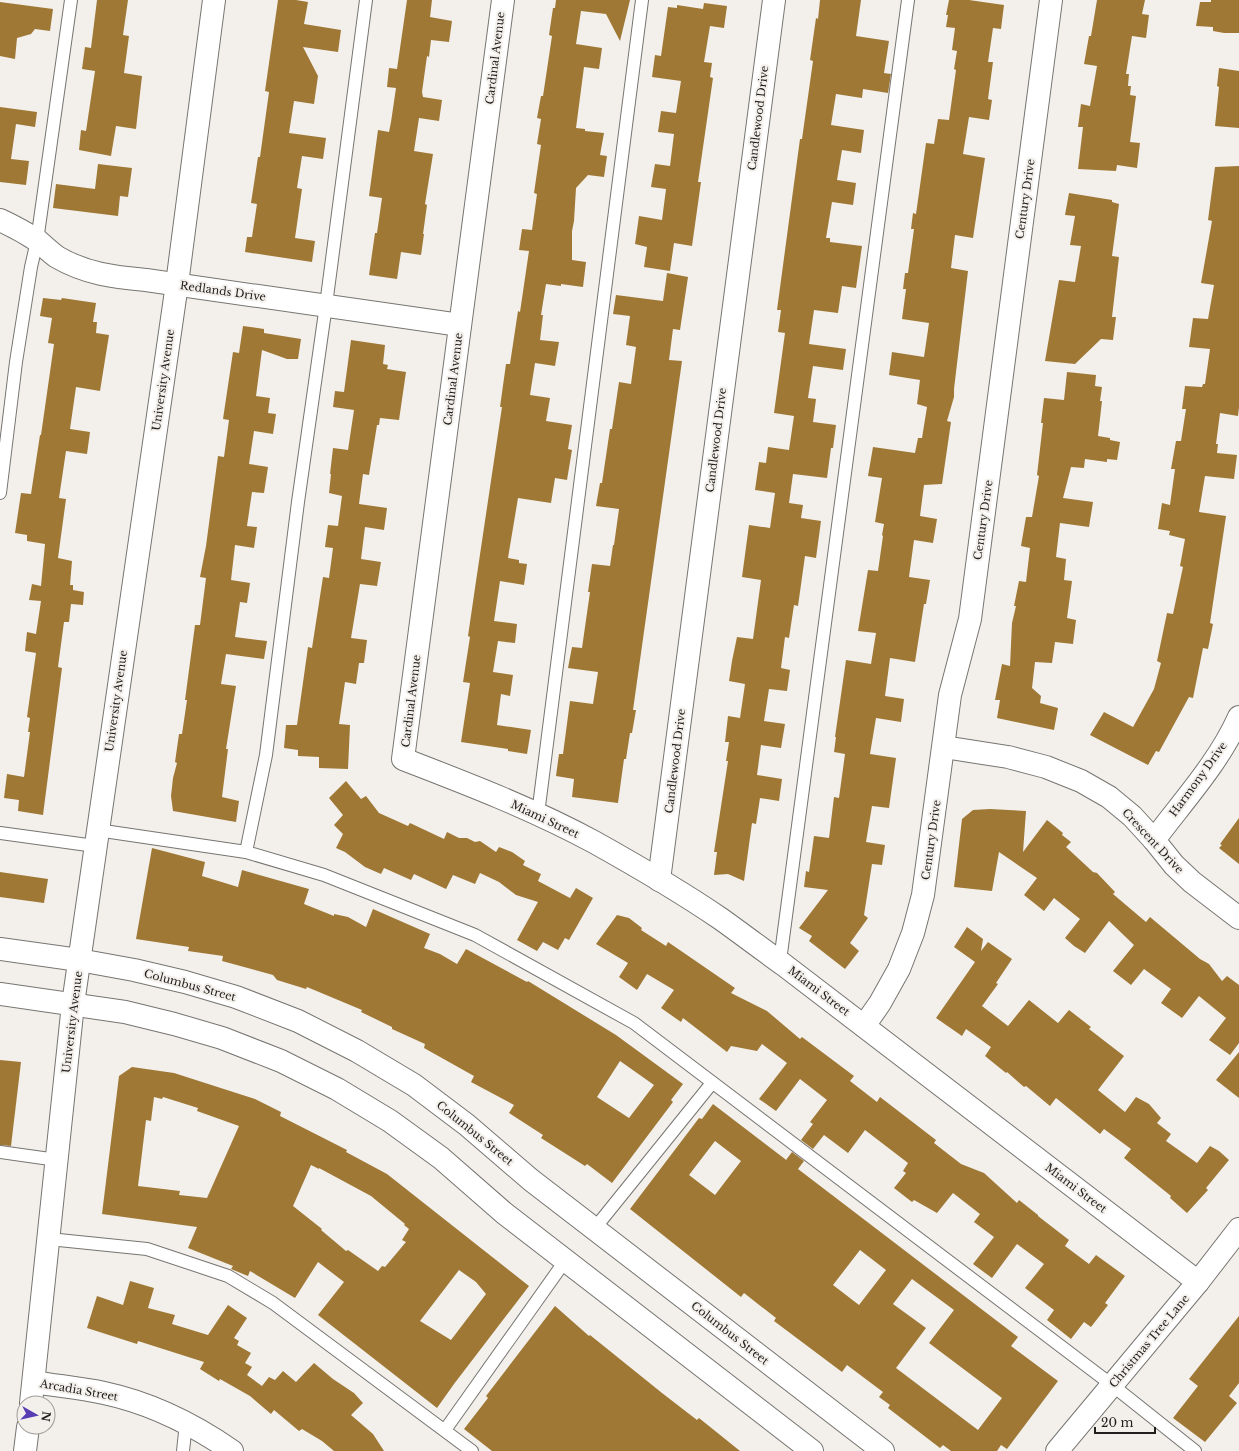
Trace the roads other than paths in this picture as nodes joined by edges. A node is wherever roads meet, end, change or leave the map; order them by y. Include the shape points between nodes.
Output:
1 (71, 0) edge
2 (214, 0) edge
3 (366, 0) edge
4 (503, 0) edge
5 (642, 0) edge
6 (774, 0) edge
7 (908, 0) edge
8 (1051, 0) edge
9 (0, 220) edge
10 (37, 241) junction
11 (177, 284) junction
12 (326, 305) junction
13 (460, 325) junction
14 (0, 494) edge
15 (1239, 717) edge
16 (944, 748) junction
17 (403, 759) joint
18 (538, 814) junction
19 (0, 833) edge
20 (96, 838) junction
21 (1154, 840) junction
22 (246, 852) junction
23 (659, 880) junction
24 (1239, 918) edge
25 (0, 949) edge
26 (79, 960) junction
27 (780, 961) junction
28 (0, 994) edge
29 (73, 1004) junction
30 (864, 1026) junction
31 (712, 1083) junction
32 (0, 1152) edge
33 (57, 1160) junction
34 (595, 1228) junction
35 (1239, 1229) edge
36 (49, 1238) junction
37 (565, 1261) junction
38 (1198, 1282) junction
39 (1112, 1386) junction
40 (32, 1393) edge
41 (186, 1423) junction
42 (445, 1430) junction
43 (27, 1435) edge
44 (25, 1451) edge
45 (183, 1451) edge
46 (232, 1451) edge
47 (472, 1451) edge
48 (812, 1451) edge
49 (883, 1451) edge
50 (1057, 1451) edge
51 (1195, 1451) edge

1 - 10 lane
2 - 11 street, University Avenue
3 - 12 lane
4 - 13 street, Cardinal Avenue
5 - 18 lane
6 - 23 street, Candlewood Drive
7 - 27 lane
8 - 16 street, Century Drive via 970,619 950,695
9 - 10 street, Redlands Drive
10 - 11 street, Redlands Drive via 57,256 82,269 110,276
10 - 14 lane via 16,362
11 - 12 street, Redlands Drive
11 - 20 street, University Avenue
12 - 13 street, Redlands Drive
12 - 22 lane via 266,755
13 - 17 street, Cardinal Avenue
15 - 21 street, Harmony Drive via 1212,763
16 - 21 street, Crescent Drive via 1008,757 1046,767 1081,781 1132,816
16 - 30 street, Century Drive via 923,895 913,933 899,969
17 - 18 street, Miami Street
18 - 23 street, Miami Street
19 - 20 lane
20 - 22 lane
20 - 26 street, University Avenue
21 - 24 street, Crescent Drive via 1192,882
22 - 31 lane via 324,875 475,935 634,1023
23 - 27 street, Miami Street via 720,918
25 - 26 street, Columbus Street
26 - 29 street, University Avenue
26 - 34 street, Columbus Street via 185,982 236,997 298,1021 358,1051 414,1085 468,1125 531,1180
27 - 30 street, Miami Street
28 - 29 street
29 - 33 street, University Avenue
29 - 37 street via 126,1012 222,1038 281,1061 337,1089 390,1121 441,1158 504,1214
30 - 38 street, Miami Street
31 - 34 lane
31 - 39 lane
32 - 33 lane
33 - 36 street, University Avenue
34 - 49 street, Columbus Street
35 - 38 street, Christmas Tree Lane
36 - 40 street, University Avenue
36 - 42 lane via 148,1249 228,1276 273,1302
37 - 42 lane
37 - 48 street
38 - 39 street, Christmas Tree Lane
39 - 50 street, Christmas Tree Lane
39 - 51 lane
40 - 41 street, Arcadia Street via 103,1392 144,1404
41 - 45 lane
41 - 46 street, Arcadia Street via 208,1434
42 - 47 lane
43 - 44 street

